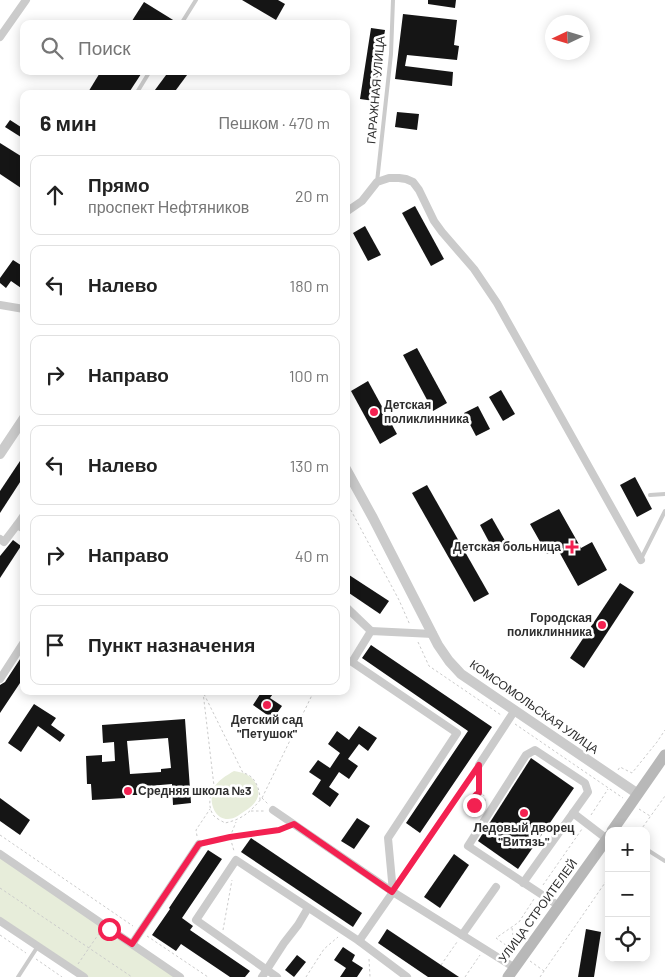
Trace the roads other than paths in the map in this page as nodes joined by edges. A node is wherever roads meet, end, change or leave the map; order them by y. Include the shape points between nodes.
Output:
1 (26, 0) edge
2 (196, 0) edge
3 (393, 0) edge
4 (184, 20) edge
5 (0, 37) edge
6 (148, 75) edge
7 (138, 90) edge
8 (377, 182) junction
9 (350, 209) edge
10 (0, 305) edge
11 (20, 308) edge
12 (20, 424) edge
13 (0, 454) edge
14 (350, 475) edge
15 (665, 494) edge
16 (650, 495) dead end
17 (665, 511) edge
18 (20, 527) edge
19 (0, 540) edge
20 (641, 560) joint
21 (350, 611) edge
22 (371, 631) junction
23 (432, 634) junction
24 (20, 647) edge
25 (3, 668) edge
26 (0, 679) edge
27 (515, 710) junction
28 (665, 755) edge
29 (479, 765) road end
30 (638, 794) junction
31 (273, 810) road end
32 (573, 813) junction
33 (616, 827) edge
34 (605, 830) edge
35 (605, 842) edge
36 (199, 844) road end
37 (650, 852) edge
38 (0, 854) edge
39 (665, 861) edge
40 (523, 883) junction
41 (496, 887) dead end
42 (392, 892) junction
43 (558, 906) junction
44 (308, 908) junction
45 (0, 921) edge
46 (462, 936) junction
47 (359, 941) junction
48 (132, 944) junction
49 (38, 946) junction
50 (511, 972) edge
51 (264, 974) edge
52 (79, 975) edge
53 (18, 977) edge
54 (180, 977) edge
55 (278, 977) edge
56 (406, 977) edge

1 - 5 street
2 - 4 lane
3 - 8 lane, ГАРАЖНАЯ УЛИЦА via 391,54
6 - 7 lane
8 - 9 street via 362,201
8 - 20 street via 388,178 406,179 419,190 434,221 497,303
10 - 11 street
12 - 13 street
14 - 23 street, КОМСОМОЛЬСКАЯ УЛИЦА
15 - 16 lane
17 - 20 lane
18 - 19 street via 4,542
21 - 22 street
22 - 23 street
22 - 42 street via 352,662 457,733 388,838
23 - 27 street, КОМСОМОЛЬСКАЯ УЛИЦА via 461,674
24 - 25 street
25 - 26 street
27 - 29 street
27 - 30 street, КОМСОМОЛЬСКАЯ УЛИЦА
28 - 30 main road, УЛИЦА СТРОИТЕЛЕЙ
30 - 33 main road, УЛИЦА СТРОИТЕЛЕЙ
31 - 42 street
32 - 34 street via 586,823
32 - 40 street
32 - 40 street via 588,792 585,783 535,750 526,755 468,846
35 - 43 main road, УЛИЦА СТРОИТЕЛЕЙ
36 - 48 street
37 - 39 lane
38 - 48 street
40 - 43 street
41 - 46 street
42 - 46 street
42 - 47 street
43 - 50 main road, УЛИЦА СТРОИТЕЛЕЙ
44 - 47 street
44 - 51 street
44 - 51 street via 236,860 196,920
45 - 49 street
46 - 50 street via 484,948
47 - 56 street
48 - 54 street
49 - 52 street
49 - 53 lane
51 - 55 street

